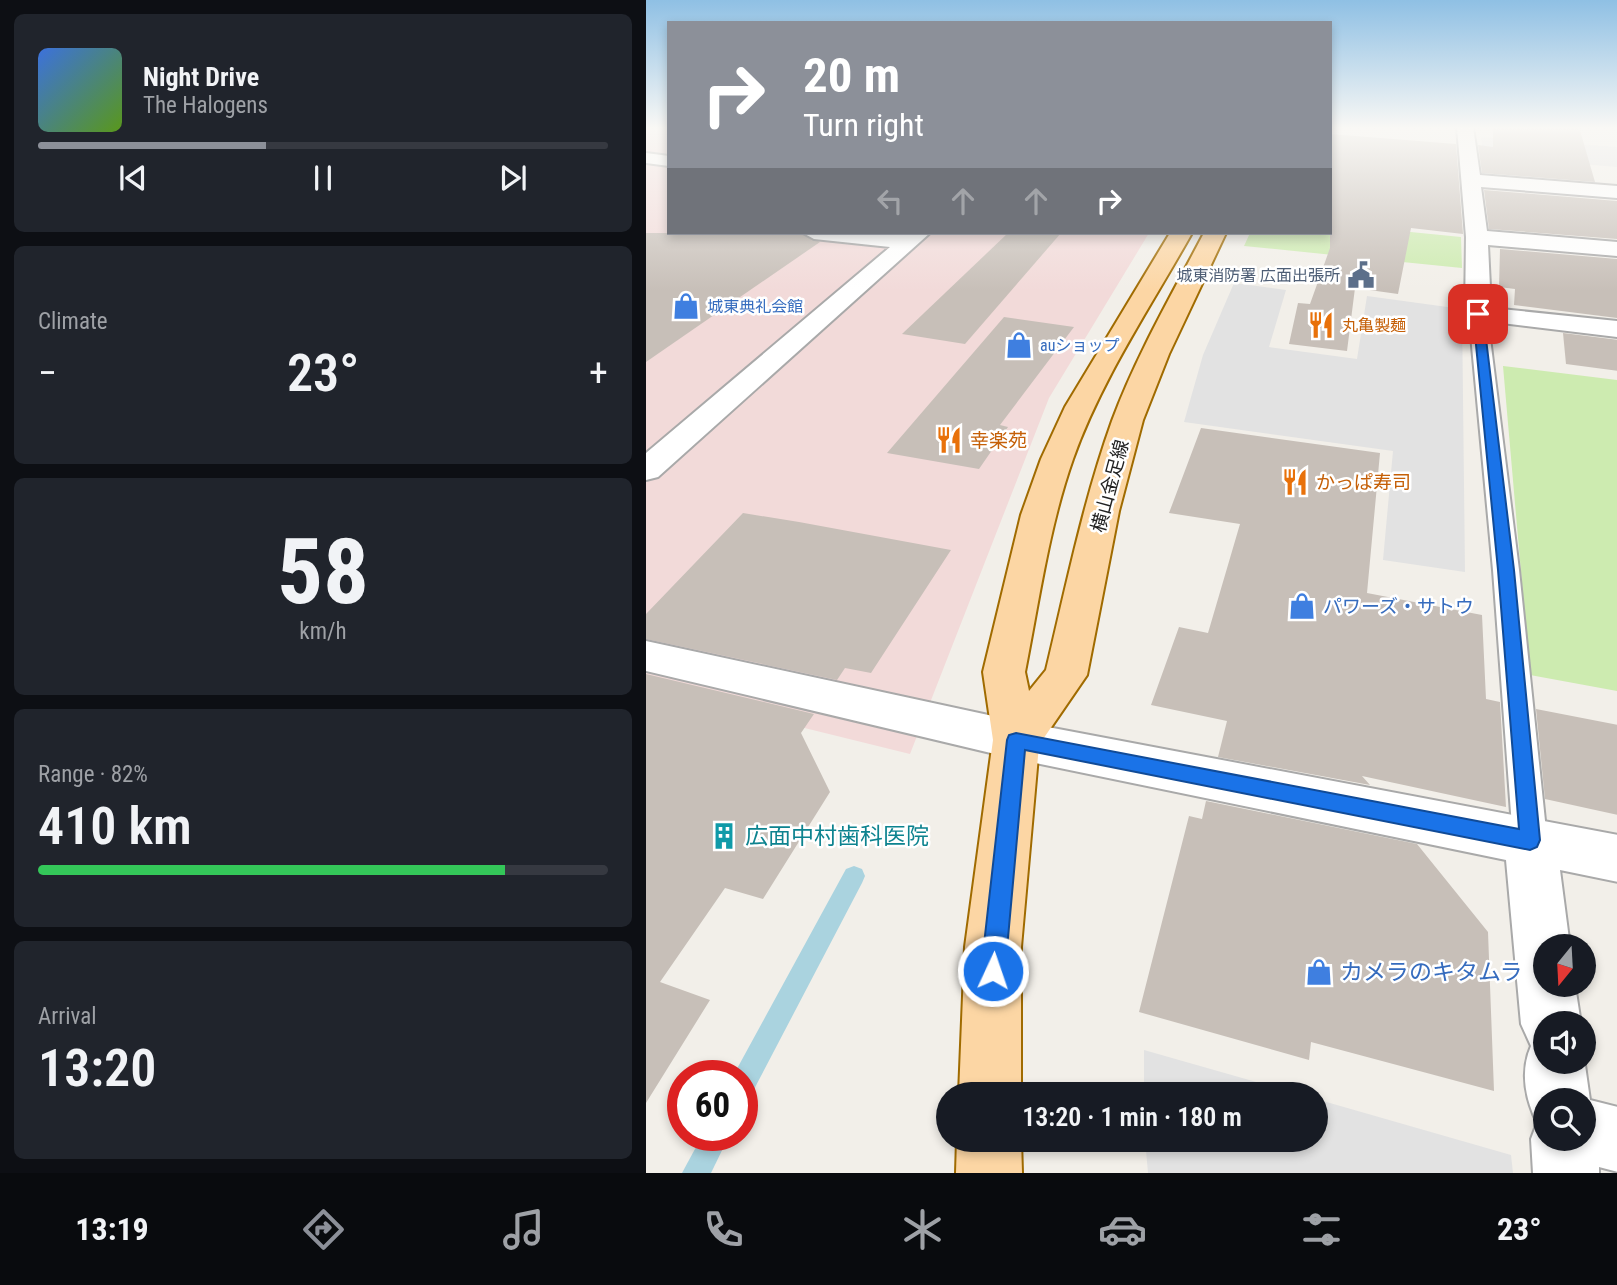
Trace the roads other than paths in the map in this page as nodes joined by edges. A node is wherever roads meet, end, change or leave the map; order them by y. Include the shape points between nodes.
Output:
1 (1471, 182) edge
2 (1492, 182) edge
3 (1617, 192) edge
4 (864, 235) edge
5 (1180, 235) edge
6 (1214, 235) edge
7 (914, 237) edge
8 (1477, 237) junction
9 (1617, 250) edge
10 (1478, 314) junction
11 (1617, 329) edge
12 (646, 470) edge
13 (646, 656) edge
14 (1016, 740) junction
15 (1532, 856) junction
16 (1617, 859) edge
17 (1541, 934) edge
18 (990, 1082) edge
19 (1596, 1134) edge
20 (1617, 1140) edge
21 (1564, 1151) edge
22 (989, 1152) edge
23 (988, 1173) edge
24 (1566, 1173) edge

1 - 8 street
2 - 3 street
4 - 7 street
5 - 14 main road via 1080,407 1057,459 1039,515 1004,672
6 - 14 main road, 横山金足線 via 1128,420 1102,511 1066,676
7 - 12 street
8 - 9 street
8 - 10 street
10 - 11 street
10 - 15 lane
13 - 14 street
14 - 15 street
14 - 18 main road via 993,947
15 - 16 street
15 - 17 street
19 - 20 street
21 - 24 street
22 - 23 main road

